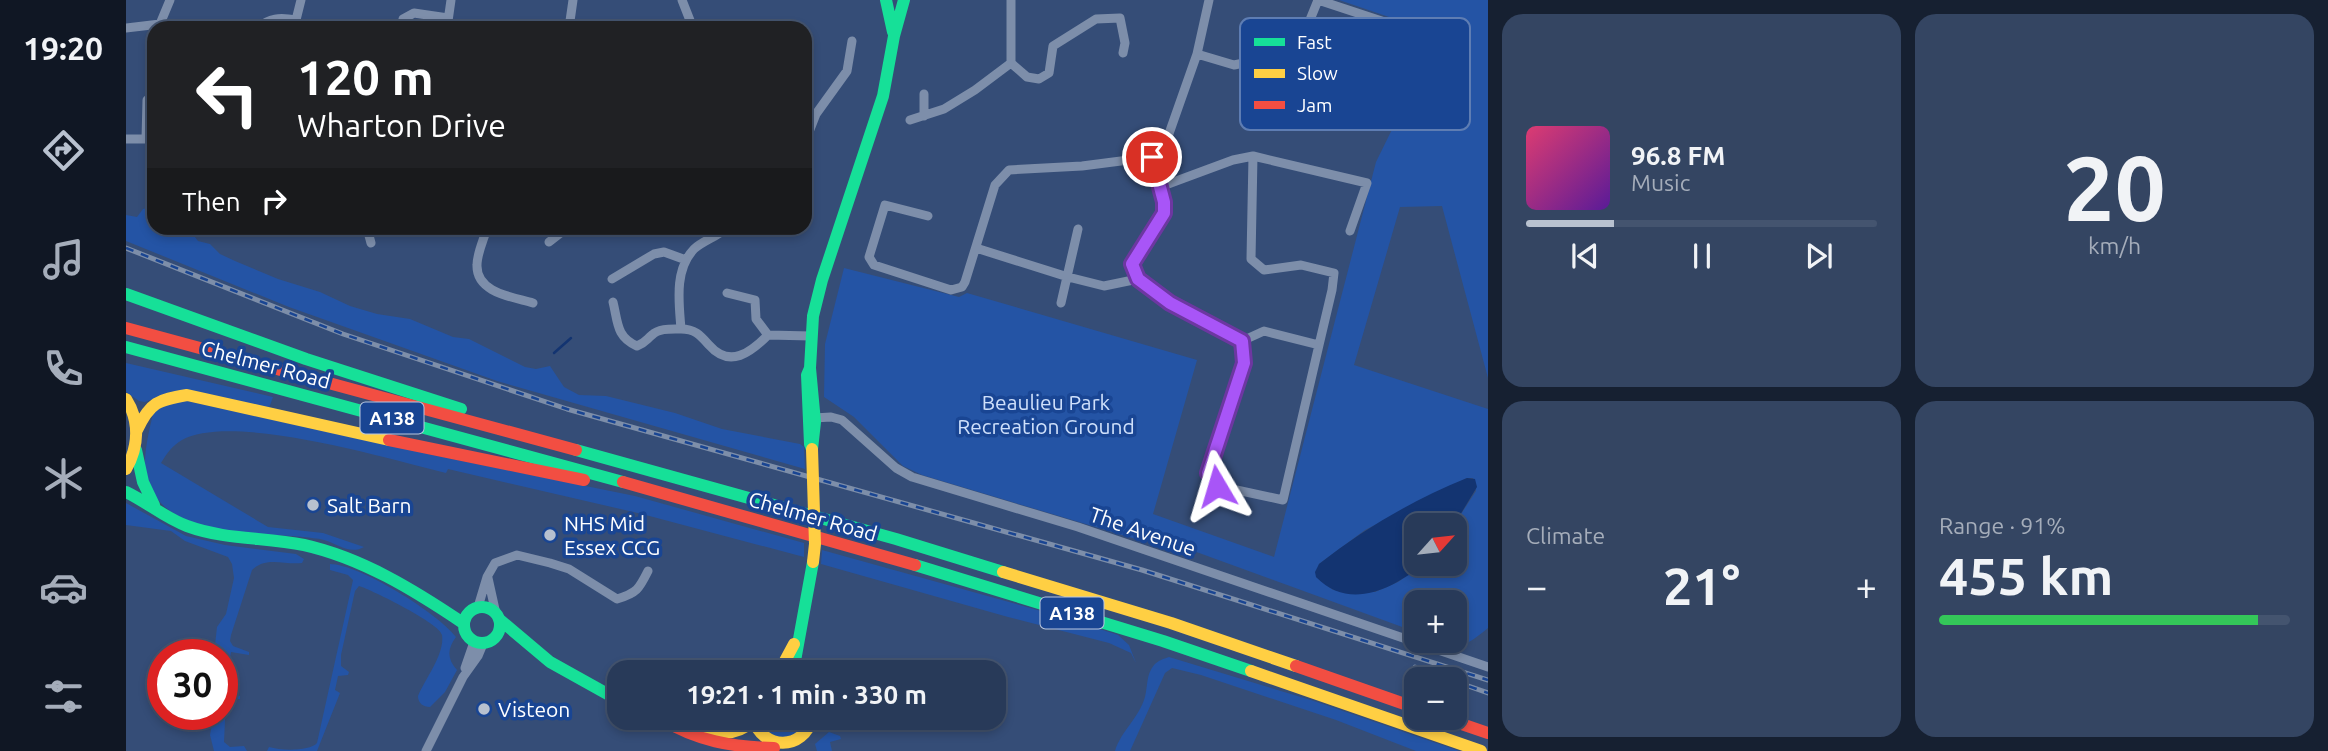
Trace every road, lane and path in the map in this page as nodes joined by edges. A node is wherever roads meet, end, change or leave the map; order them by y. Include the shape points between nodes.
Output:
1 (170, 0) edge
2 (301, 0) edge
3 (451, 0) edge
4 (573, 0) edge
5 (682, 0) edge
6 (886, 0) edge
7 (904, 0) edge
8 (1011, 0) edge
9 (1209, 0) edge
10 (1318, 0) edge
11 (1311, 18) edge
12 (1373, 18) edge
13 (403, 19) dead end
14 (165, 21) edge
15 (266, 21) edge
16 (441, 21) edge
17 (448, 21) edge
18 (570, 21) edge
19 (690, 21) edge
20 (147, 26) edge
21 (126, 27) edge
22 (894, 36) junction
23 (852, 41) dead end
24 (1123, 53) dead end
25 (1196, 54) junction
26 (1011, 63) junction
27 (1240, 64) edge
28 (924, 94) dead end
29 (924, 116) junction
30 (910, 120) dead end
31 (812, 124) edge
32 (126, 139) edge
33 (147, 139) edge
34 (1253, 156) junction
35 (1152, 157) junction
36 (1160, 187) junction
37 (928, 216) dead end
38 (1079, 229) dead end
39 (1350, 231) dead end
40 (369, 235) edge
41 (485, 235) edge
42 (558, 235) edge
43 (715, 235) edge
44 (549, 242) dead end
45 (371, 243) dead end
46 (976, 247) junction
47 (685, 260) junction
48 (1068, 277) junction
49 (612, 279) dead end
50 (1138, 279) junction
51 (727, 293) dead end
52 (126, 294) edge
53 (613, 302) dead end
54 (533, 303) dead end
55 (1061, 303) dead end
56 (126, 328) edge
57 (681, 329) junction
58 (768, 335) junction
59 (811, 336) junction
60 (1242, 341) junction
61 (1319, 345) junction
62 (126, 346) edge
63 (810, 368) junction
64 (126, 399) edge
65 (814, 418) junction
66 (136, 430) junction
67 (135, 446) junction
68 (812, 449) junction
69 (646, 468) junction
70 (126, 469) edge
71 (126, 492) edge
72 (658, 492) junction
73 (158, 511) junction
74 (648, 571) dead end
75 (487, 577) junction
76 (470, 613) junction
77 (498, 617) junction
78 (497, 636) junction
79 (798, 638) junction
80 (478, 643) junction
81 (529, 644) junction
82 (786, 660) edge
83 (795, 660) edge
84 (1488, 667) edge
85 (607, 695) edge
86 (1404, 704) edge
87 (1467, 726) edge
88 (678, 730) edge
89 (697, 730) edge
90 (739, 730) edge
91 (756, 730) edge
92 (810, 730) edge
93 (809, 733) junction
94 (1488, 733) edge
95 (808, 747) dead end
96 (774, 748) junction
97 (789, 750) edge
98 (426, 751) edge
99 (1481, 751) edge

1 - 14 street
2 - 15 street via 296,20
3 - 17 street
4 - 18 street
5 - 19 street
6 - 22 main road
7 - 22 main road
8 - 26 street
9 - 25 street
10 - 11 street
10 - 12 street
13 - 16 street via 414,13
20 - 21 street
22 - 59 main road via 883,96 822,280
23 - 31 street via 847,71
24 - 26 street via 1121,18 1096,19 1053,46 1049,74 1039,79 1027,77
25 - 27 street
25 - 35 street via 1165,145
26 - 29 street via 975,90
28 - 29 street
29 - 30 street
32 - 33 street
34 - 36 street
34 - 39 street via 1367,183
34 - 61 street via 1251,259 1264,270 1301,265 1334,273
35 - 36 street
35 - 46 street via 1009,170 995,184
36 - 50 street via 1164,213 1132,264
37 - 46 street via 885,205 871,262 951,290 965,282
38 - 48 street
40 - 45 street
41 - 54 street via 477,262 480,279 489,289
42 - 44 street
43 - 47 street
46 - 48 street
47 - 49 street via 664,252 654,254
47 - 57 street via 679,292
48 - 50 street via 1104,286
48 - 55 street
50 - 60 street via 1170,303
51 - 58 street via 755,300 756,319
52 - 69 main road via 306,359
53 - 57 street via 620,332 637,345 660,330
56 - 69 main road, Chelmer Road / A138
57 - 58 street via 692,329 711,348 737,357
58 - 59 street
59 - 63 main road
60 - 61 street via 1264,331
60 - 61 street via 1244,363 1208,473 1217,486 1283,500
62 - 72 main road, Chelmer Road / A138
63 - 65 main road
63 - 68 main road via 807,410
64 - 66 main road
65 - 68 main road
65 - 84 street, The Avenue via 842,420 912,477 1078,527
66 - 67 main road
66 - 72 main road, A138 via 159,400 187,395
67 - 70 main road
67 - 73 main road via 147,494
68 - 79 main road, bridge via 813,562
69 - 86 main road, Chelmer Road / A138 via 1171,622
71 - 73 main road
72 - 99 main road, Chelmer Road / A138 via 1163,641
73 - 76 main road via 223,536 303,545 343,555 435,603
74 - 75 street via 639,589 617,599 569,569 517,555 495,563
75 - 76 street
75 - 77 street
76 - 77 main road via 489,608
76 - 80 main road via 466,636
77 - 78 main road
77 - 81 main road
78 - 80 main road
78 - 81 main road
79 - 82 main road
79 - 83 main road
80 - 98 street
81 - 85 main road via 550,662
87 - 94 main road
88 - 96 main road via 709,743
89 - 90 main road via 725,734
91 - 96 main road via 759,738
92 - 93 main road
93 - 95 main road
93 - 97 main road
96 - 97 main road

